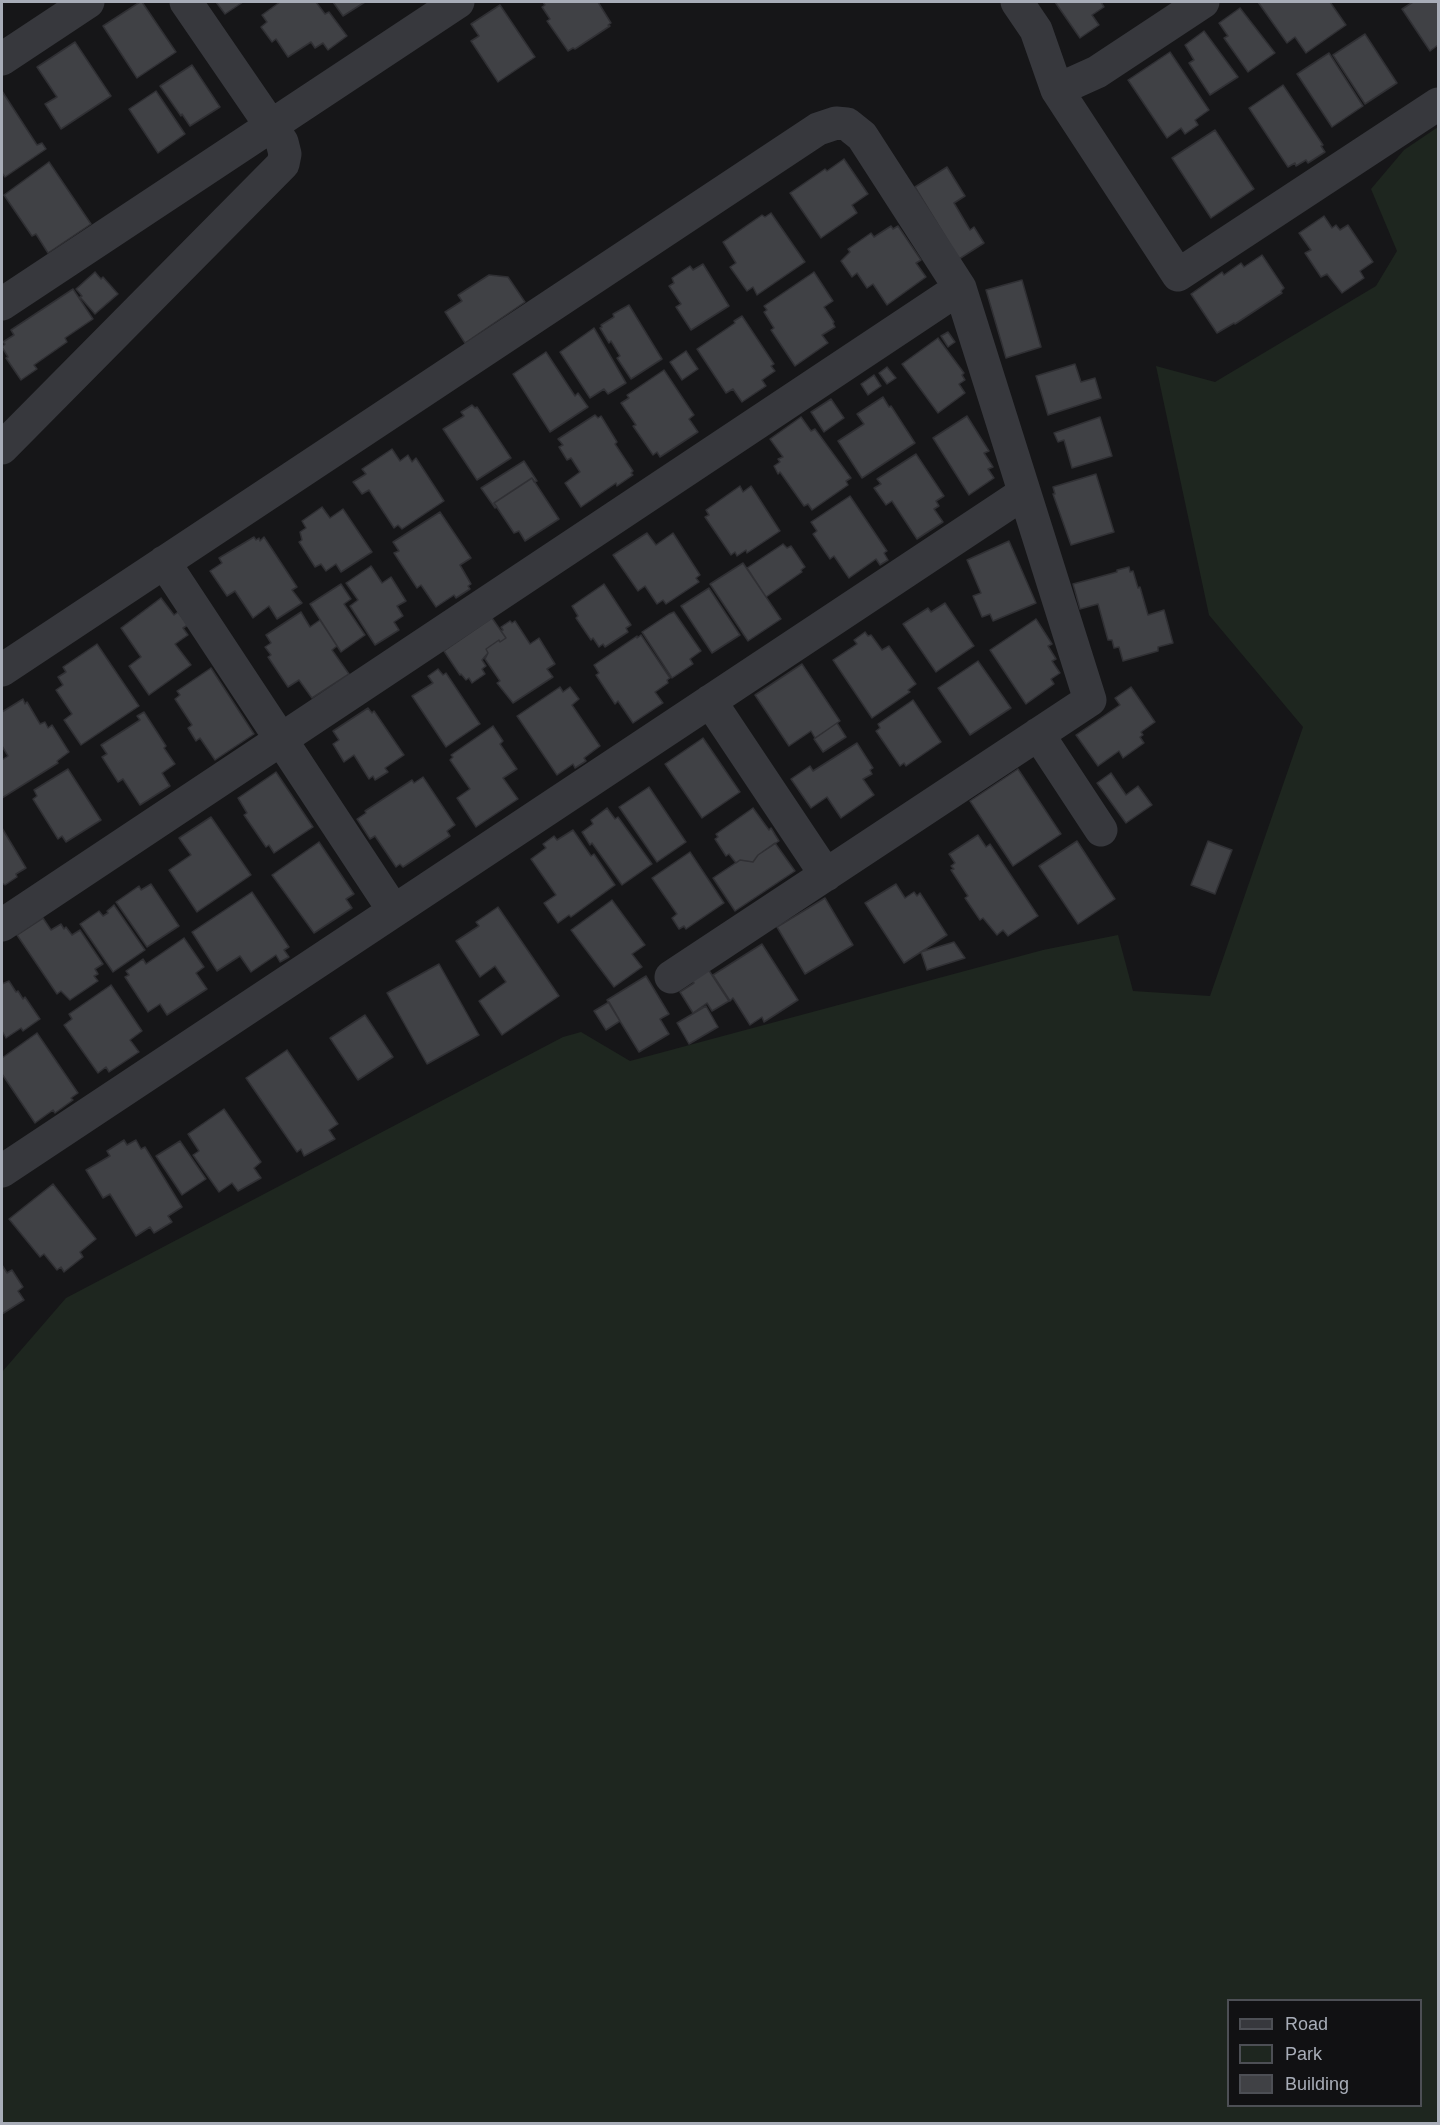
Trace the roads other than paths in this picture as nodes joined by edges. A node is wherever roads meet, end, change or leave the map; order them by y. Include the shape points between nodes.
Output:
1 (88, 2) edge
2 (186, 2) edge
3 (458, 2) edge
4 (1017, 2) edge
5 (1203, 2) edge
6 (2, 58) edge
7 (1057, 90) junction
8 (1438, 104) edge
9 (270, 126) junction
10 (960, 288) junction
11 (2, 304) edge
12 (2, 448) edge
13 (1024, 493) junction
14 (164, 562) junction
15 (2, 670) edge
16 (710, 701) junction
17 (1038, 734) junction
18 (281, 739) junction
19 (1101, 830) dead end
20 (826, 875) junction
21 (394, 911) junction
22 (2, 925) edge
23 (671, 977) dead end
24 (2, 1171) edge

1 - 6 street
2 - 9 street
3 - 9 street
4 - 7 street via 1036,30
5 - 7 street via 1097,72
7 - 8 street via 1178,275
9 - 11 street
9 - 12 street via 282,142 283,164
10 - 13 street
10 - 14 street via 862,136 847,124 828,124
10 - 18 street
13 - 16 street
13 - 17 street via 1090,700
14 - 15 street
14 - 18 street
16 - 20 street
16 - 21 street
17 - 19 street
17 - 20 street
18 - 21 street
18 - 22 street
20 - 23 street
21 - 24 street

